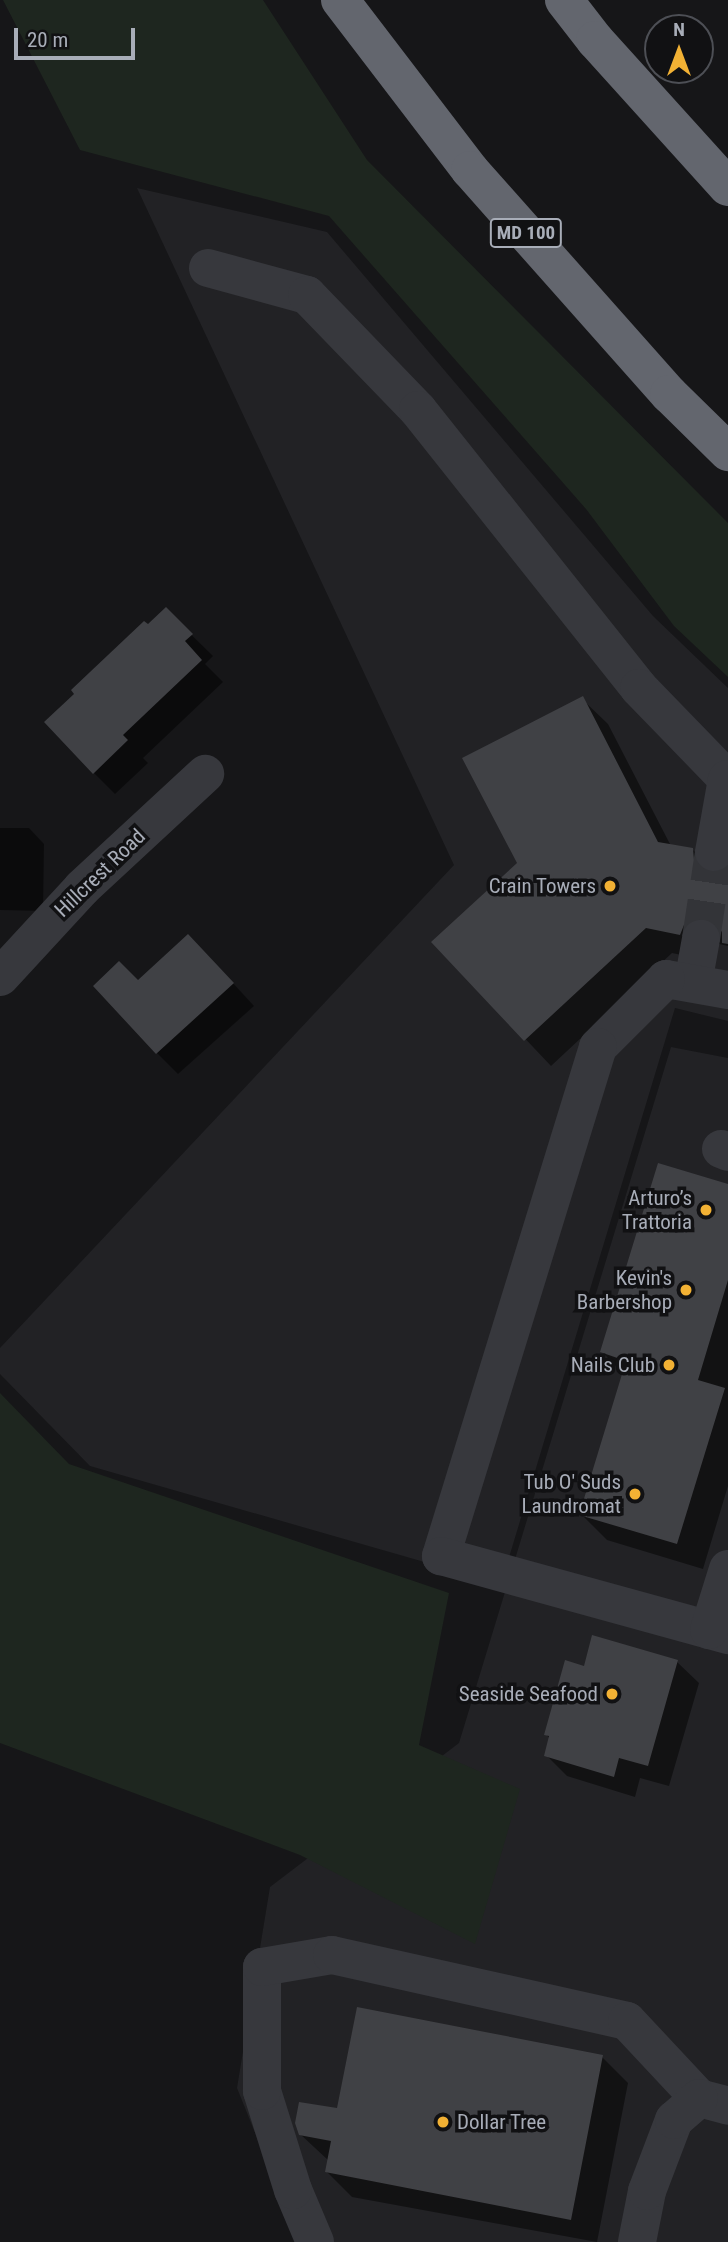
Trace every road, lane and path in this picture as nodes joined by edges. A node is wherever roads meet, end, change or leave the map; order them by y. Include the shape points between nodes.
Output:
1 (340, 0) edge
2 (564, 0) edge
3 (728, 187) edge
4 (208, 268) dead end
5 (728, 452) edge
6 (205, 774) dead end
7 (728, 779) edge
8 (714, 852) tunnel mouth
9 (701, 939) tunnel mouth
10 (0, 977) edge
11 (710, 987) edge
12 (728, 1569) edge
13 (719, 1632) edge
14 (713, 2102) edge
15 (316, 2242) edge
16 (637, 2242) edge

1 - 5 highway, MD 100 via 470,170 669,394
2 - 3 highway via 594,40
4 - 7 street via 307,295 418,410 639,688
6 - 10 street, Hillcrest Road via 82,888
7 - 8 street
9 - 11 street
11 - 13 street via 666,979 598,1047 440,1556
12 - 13 street
14 - 15 street via 627,2021 332,1955 262,1966 262,2091 293,2190
14 - 16 street via 674,2120 647,2191

